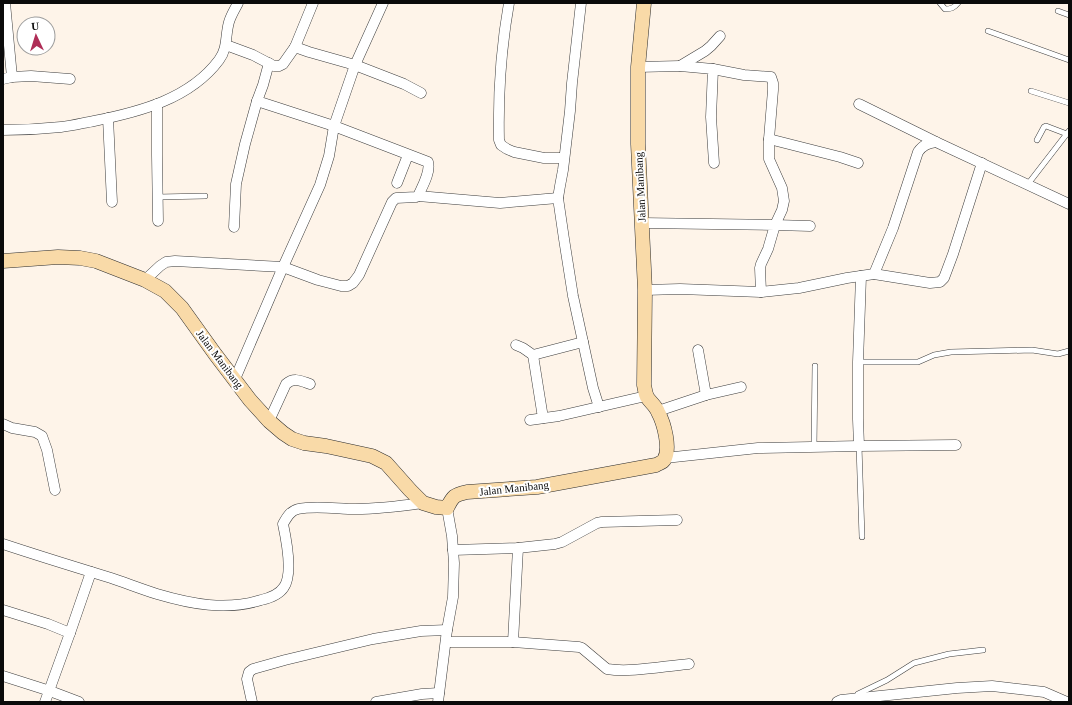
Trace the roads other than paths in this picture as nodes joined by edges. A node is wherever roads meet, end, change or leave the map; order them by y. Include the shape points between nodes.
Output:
1 (5, 3) edge
2 (238, 3) edge
3 (313, 3) edge
4 (383, 3) edge
5 (509, 3) edge
6 (581, 3) edge
7 (644, 3) edge
8 (940, 3) edge
9 (958, 3) edge
10 (1058, 11) dead end
11 (1069, 15) edge
12 (988, 31) dead end
13 (720, 36) dead end
14 (226, 45) junction
15 (295, 47) junction
16 (1069, 60) edge
17 (269, 63) junction
18 (355, 65) junction
19 (680, 66) junction
20 (638, 67) junction
21 (713, 69) junction
22 (7, 78) edge
23 (70, 79) dead end
24 (1031, 91) dead end
25 (421, 93) dead end
26 (257, 102) junction
27 (1069, 103) edge
28 (157, 104) junction
29 (859, 104) dead end
30 (108, 118) junction
31 (334, 126) junction
32 (3, 130) edge
33 (1068, 133) edge
34 (769, 139) junction
35 (1037, 140) dead end
36 (936, 142) junction
37 (408, 155) junction
38 (564, 158) junction
39 (714, 163) dead end
40 (858, 163) dead end
41 (982, 163) junction
42 (397, 183) dead end
43 (1028, 184) junction
44 (205, 196) dead end
45 (418, 196) junction
46 (158, 197) junction
47 (558, 198) junction
48 (112, 202) dead end
49 (1069, 204) edge
50 (158, 220) dead end
51 (642, 223) junction
52 (775, 225) junction
53 (810, 226) dead end
54 (234, 227) dead end
55 (3, 261) edge
56 (283, 267) junction
57 (874, 274) junction
58 (861, 276) junction
59 (145, 280) junction
60 (646, 290) junction
61 (761, 292) junction
62 (584, 342) junction
63 (516, 345) dead end
64 (698, 350) dead end
65 (1069, 351) edge
66 (533, 356) junction
67 (858, 362) junction
68 (815, 366) dead end
69 (235, 379) junction
70 (310, 384) dead end
71 (741, 387) dead end
72 (646, 396) junction
73 (706, 396) junction
74 (599, 407) junction
75 (658, 411) junction
76 (543, 418) junction
77 (530, 420) dead end
78 (269, 421) junction
79 (3, 424) edge
80 (956, 445) dead end
81 (859, 446) junction
82 (814, 447) junction
83 (665, 458) junction
84 (55, 490) dead end
85 (423, 503) junction
86 (447, 508) junction
87 (677, 520) dead end
88 (862, 537) dead end
89 (3, 544) edge
90 (518, 548) junction
91 (453, 550) junction
92 (91, 572) junction
93 (3, 610) edge
94 (448, 630) junction
95 (70, 633) junction
96 (446, 642) junction
97 (514, 642) junction
98 (984, 650) dead end
99 (689, 664) dead end
100 (3, 676) edge
101 (50, 691) junction
102 (439, 698) edge
103 (839, 701) edge
104 (45, 702) edge
105 (79, 702) edge
106 (252, 702) edge
107 (376, 702) edge
108 (1067, 702) edge

1 - 22 street
2 - 14 street via 229,22
3 - 15 street
4 - 18 street
5 - 38 street via 500,68 499,140 501,145 514,152 544,158
6 - 38 street
7 - 20 street, Jalan Manibang
8 - 9 lane via 945,9 950,9
10 - 11 lane
12 - 16 lane
13 - 19 street via 706,51
14 - 17 street
14 - 28 street via 220,59 207,74 177,95
15 - 17 street via 283,64 274,66
15 - 18 street
17 - 26 street
18 - 25 street
18 - 31 street
19 - 20 street
19 - 21 street
20 - 51 street, Jalan Manibang
21 - 34 street via 771,77 773,90
21 - 39 street via 711,117
22 - 23 street via 31,76
24 - 27 lane
26 - 31 street
26 - 54 street via 236,184
28 - 30 street
28 - 46 street
29 - 36 street
30 - 32 street via 61,127
30 - 48 street
31 - 37 street
31 - 56 street via 320,186
33 - 35 lane via 1046,126
33 - 43 lane
34 - 40 street
34 - 52 street via 769,159 779,180 784,201
36 - 41 street
36 - 57 street via 926,144 918,152 893,228
37 - 42 street
37 - 45 street via 428,162 427,174
38 - 47 street
41 - 43 street
41 - 57 street via 944,278 940,282 930,283
43 - 49 street
44 - 46 lane
45 - 47 street via 500,203
45 - 56 street via 396,198 392,202 359,275 348,286 318,280
46 - 50 street
47 - 62 street via 572,289
51 - 52 street
51 - 60 street, Jalan Manibang
52 - 53 street
52 - 61 street via 760,268
55 - 59 street, Jalan Manibang via 80,258 96,261
56 - 59 street via 176,261 166,262
56 - 69 street
57 - 58 street
58 - 61 street via 799,288
58 - 67 street
59 - 69 street, Jalan Manibang via 165,292 182,308
60 - 61 street
60 - 72 street, Jalan Manibang via 643,371
62 - 66 street
62 - 74 street
63 - 66 street
64 - 73 street
65 - 67 lane via 1058,354 1032,350 951,352 934,355 918,362
66 - 76 street
67 - 81 street
68 - 82 lane
69 - 78 street, Jalan Manibang
70 - 78 street via 295,379 286,384
71 - 73 street
72 - 74 street
72 - 75 street
73 - 75 street
74 - 76 street
75 - 83 street via 666,437
76 - 77 street
78 - 85 street, Jalan Manibang via 283,433 304,443 372,456 386,463
79 - 84 street via 42,436
80 - 81 street
81 - 82 street
81 - 88 lane
82 - 83 street via 758,448
83 - 86 street, Jalan Manibang via 650,466 537,487 457,494
85 - 86 street
85 - 92 street via 372,508 307,508 291,512 283,524 288,558 286,585 276,595 251,604 213,606 190,602
86 - 91 street
87 - 90 street via 598,523 559,543
89 - 92 street
90 - 91 street
90 - 97 street
91 - 94 street via 453,597
92 - 95 street
93 - 95 street
94 - 96 street
94 - 106 street via 421,631 374,639 254,669 249,672 247,679
95 - 101 street
96 - 97 street
96 - 102 street
97 - 99 street via 579,647 607,669 627,670
98 - 103 lane via 949,654 914,663 863,693
100 - 101 street
101 - 104 street
101 - 105 street
102 - 107 street via 422,694
103 - 108 street via 992,686 1044,692

